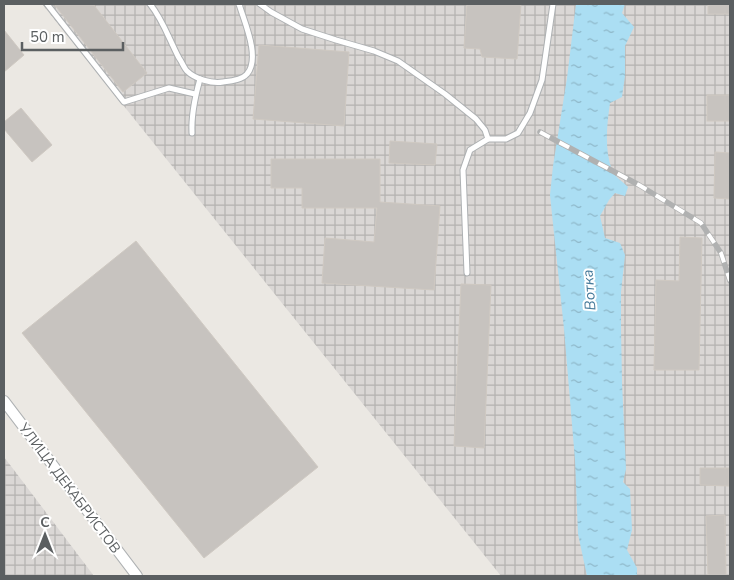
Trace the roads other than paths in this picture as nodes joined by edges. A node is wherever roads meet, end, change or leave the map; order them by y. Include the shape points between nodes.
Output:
1 (47, 4) edge
2 (150, 4) edge
3 (239, 4) edge
4 (260, 4) edge
5 (553, 4) edge
6 (200, 79) junction
7 (195, 94) junction
8 (192, 133) dead end
9 (488, 138) junction
10 (467, 273) dead end
11 (4, 400) edge
12 (137, 576) edge

1 - 7 lane via 124,102 169,88
2 - 6 lane via 159,15 186,70
3 - 6 lane via 252,44 252,64 247,74 235,81 219,83
4 - 9 lane via 302,28 398,61 476,119
5 - 9 lane via 542,80 530,113 518,133 506,138
6 - 7 lane
7 - 8 lane
9 - 10 lane via 470,150 463,170
11 - 12 street, УЛИЦА ДЕКАБРИСТОВ

